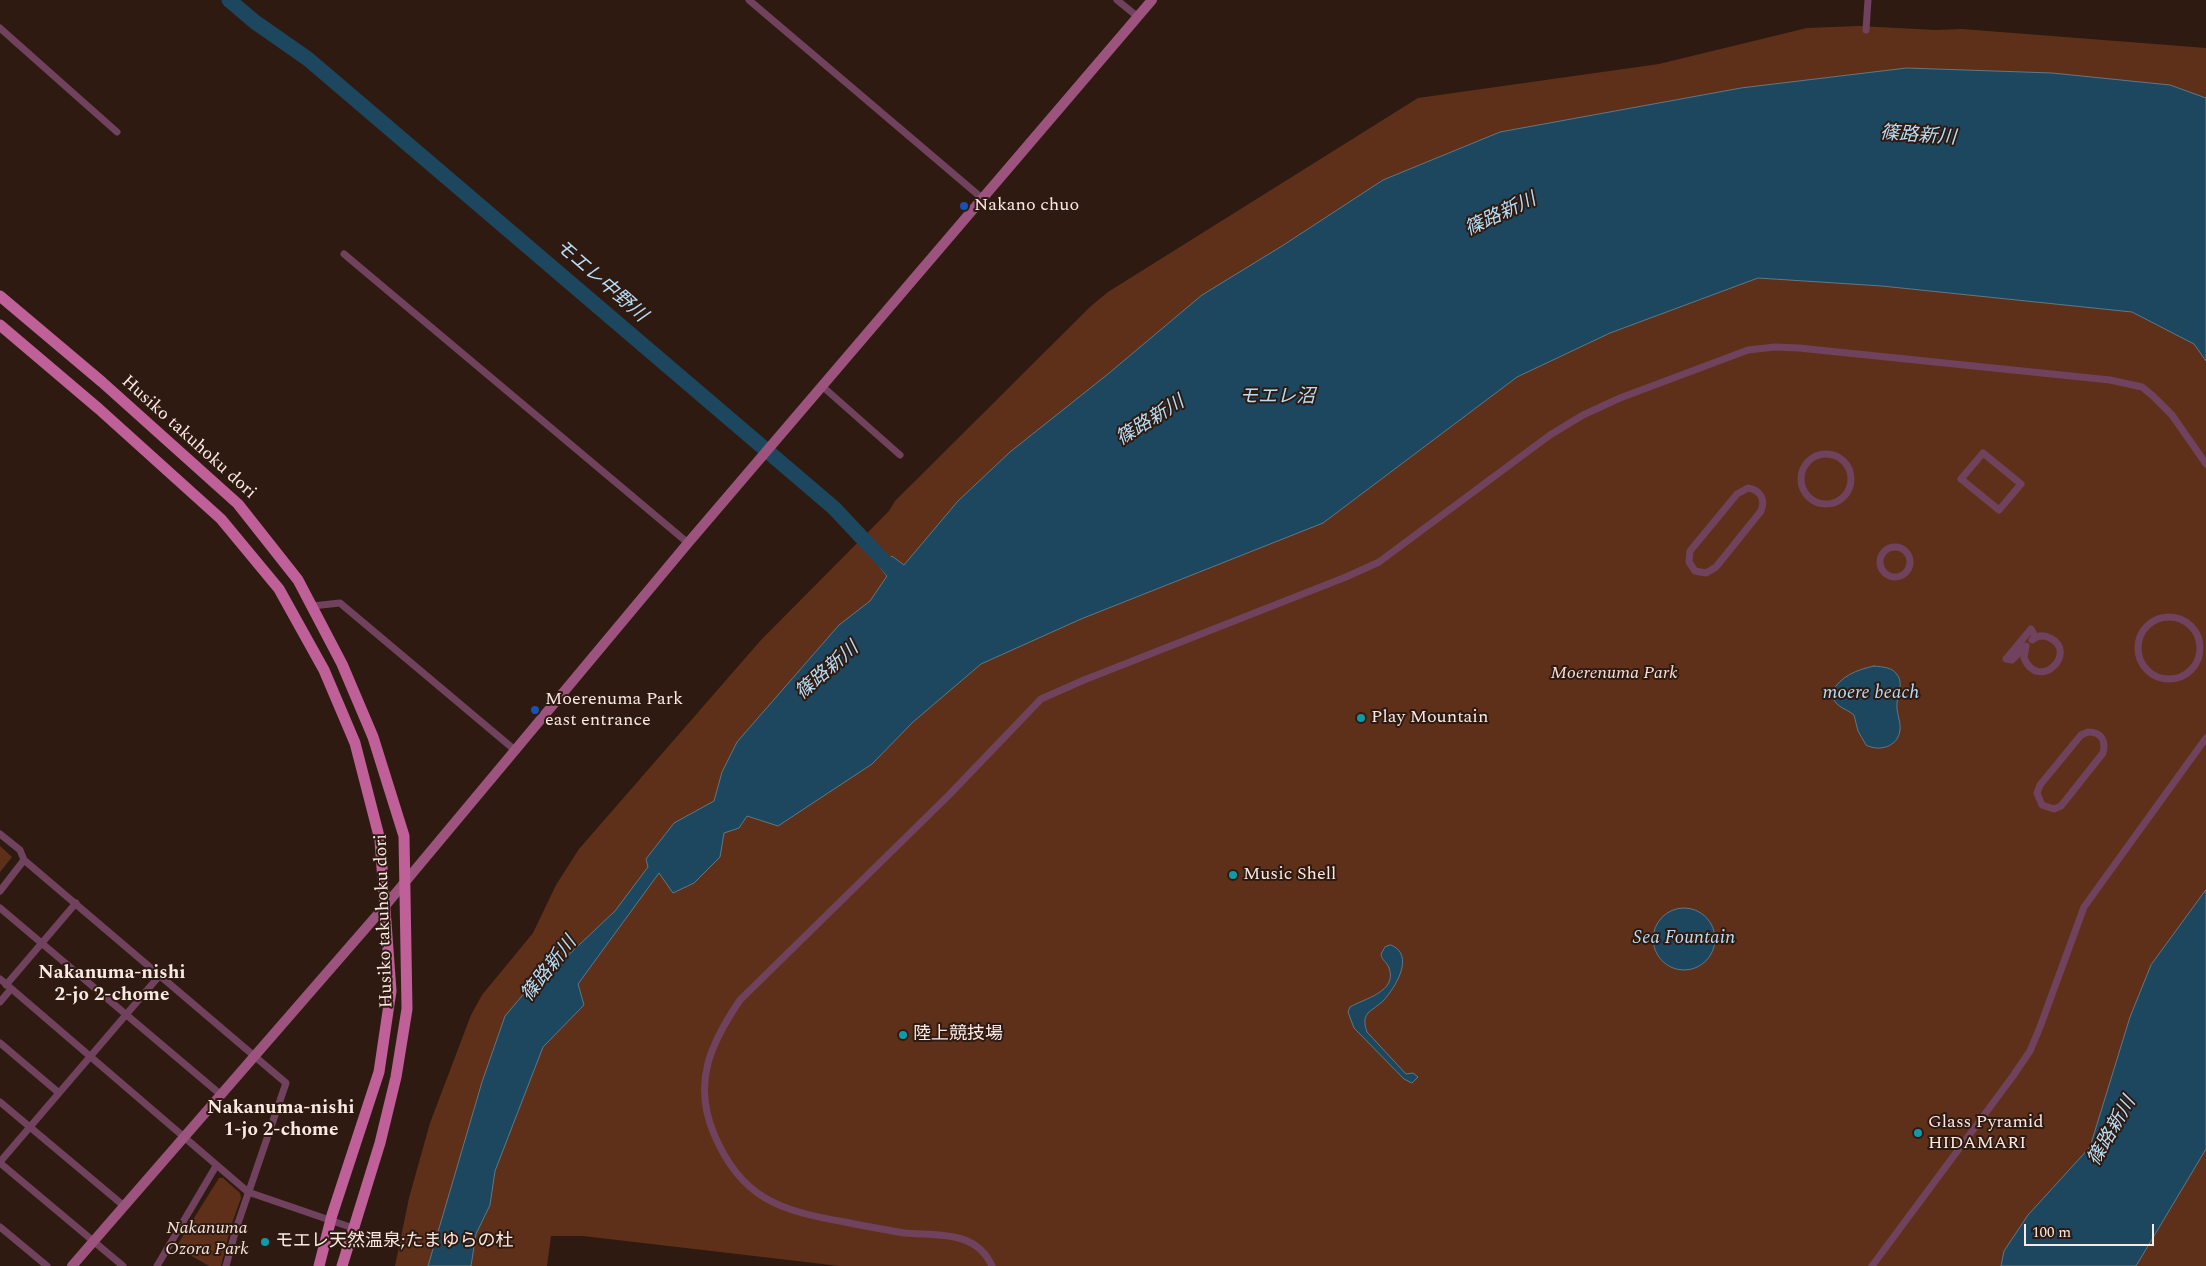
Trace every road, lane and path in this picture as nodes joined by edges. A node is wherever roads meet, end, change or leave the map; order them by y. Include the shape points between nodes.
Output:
1 (749, 0) edge
2 (1117, 0) edge
3 (1152, 0) edge
4 (1868, 0) edge
5 (1138, 17) junction
6 (0, 28) edge
7 (1866, 30) dead end
8 (117, 132) dead end
9 (983, 199) junction
10 (344, 254) dead end
11 (0, 296) edge
12 (0, 325) edge
13 (822, 386) junction
14 (900, 455) dead end
15 (2206, 464) edge
16 (1845, 497) joint
17 (1999, 510) joint
18 (688, 543) junction
19 (1907, 553) joint
20 (1716, 567) joint
21 (312, 606) junction
22 (2142, 634) joint
23 (2020, 641) joint
24 (2081, 735) joint
25 (2206, 738) edge
26 (516, 751) junction
27 (0, 834) edge
28 (24, 860) junction
29 (405, 882) junction
30 (0, 891) edge
31 (76, 903) junction
32 (385, 906) junction
33 (0, 908) edge
34 (42, 943) junction
35 (160, 975) junction
36 (0, 979) edge
37 (9, 987) junction
38 (0, 1002) edge
39 (127, 1014) junction
40 (0, 1043) edge
41 (254, 1055) junction
42 (90, 1057) junction
43 (60, 1093) junction
44 (220, 1094) junction
45 (0, 1102) edge
46 (30, 1127) junction
47 (184, 1136) junction
48 (0, 1163) edge
49 (216, 1166) junction
50 (248, 1192) junction
51 (124, 1206) junction
52 (330, 1220) junction
53 (0, 1227) edge
54 (353, 1228) junction
55 (93, 1242) junction
56 (47, 1266) edge
57 (72, 1266) edge
58 (123, 1266) edge
59 (157, 1266) edge
60 (226, 1266) edge
61 (319, 1266) edge
62 (342, 1266) edge
63 (992, 1266) edge
64 (1872, 1266) edge

1 - 9 street
2 - 5 street
3 - 5 street
4 - 7 street
5 - 9 street
6 - 8 street
9 - 13 street
10 - 18 street
11 - 21 main road, Husiko takuhoku dori via 238,504 298,580
12 - 32 main road, Husiko takuhoku dori via 221,519 279,589 324,670 355,743 380,840
13 - 14 street
13 - 18 street
15 - 63 street via 2172,415 2142,387 2110,380 1799,348 1748,350 1583,415 1550,435 1379,562 1041,699 949,795 740,1000 717,1036 705,1075 707,1114 717,1140 730,1166 761,1196 806,1215 906,1233 954,1236 980,1250
16 - 16 street via 1852,478 1843,460 1824,454 1806,464 1801,482 1810,499 1828,505
17 - 17 street via 1961,479 1983,453 2021,484
18 - 26 street
19 - 19 street via 1894,547 1886,551 1880,564 1884,572 1898,577 1906,572 1910,563
20 - 20 street via 1761,511 1763,500 1754,490 1748,488 1736,494 1690,551 1689,562 1695,571 1706,572
21 - 26 street via 340,603
21 - 29 main road, Husiko takuhoku dori via 342,664 373,737 404,836
22 - 22 street via 2156,620 2175,618 2184,622 2197,636 2199,654 2196,663 2183,676 2158,677 2144,667 2140,659 2138,650
23 - 23 street via 2006,659 2012,660 2026,646 2024,658 2035,670 2046,671 2059,660 2059,647 2051,638 2039,636 2032,640 2035,636 2031,629
24 - 24 street via 2094,732 2100,735 2105,745 2103,754 2061,806 2054,809 2042,805 2037,793 2040,785
25 - 64 street via 2084,907 2030,1051
26 - 29 street
27 - 28 street via 20,850
28 - 30 street
28 - 31 street
29 - 32 street
29 - 54 main road, Husiko takuhoku dori via 407,1009 396,1077 380,1143
31 - 34 street
31 - 35 street
32 - 41 street
32 - 52 main road, Husiko takuhoku dori via 391,991 378,1072
33 - 34 street
34 - 37 street
34 - 39 street
35 - 39 street
35 - 41 street
36 - 37 street
37 - 38 street
37 - 42 street
39 - 42 street
39 - 44 street
40 - 43 street
41 - 44 street
41 - 50 street via 286,1083
42 - 43 street
42 - 47 street
43 - 46 street
44 - 47 street
45 - 46 street
46 - 48 street
46 - 51 street
47 - 49 street
47 - 51 street
48 - 55 street
49 - 50 street
49 - 59 street
50 - 52 street
50 - 60 street
51 - 55 street
52 - 54 street
52 - 61 main road, Husiko takuhoku dori
53 - 56 street
54 - 62 main road, Husiko takuhoku dori
55 - 57 street
55 - 58 street

